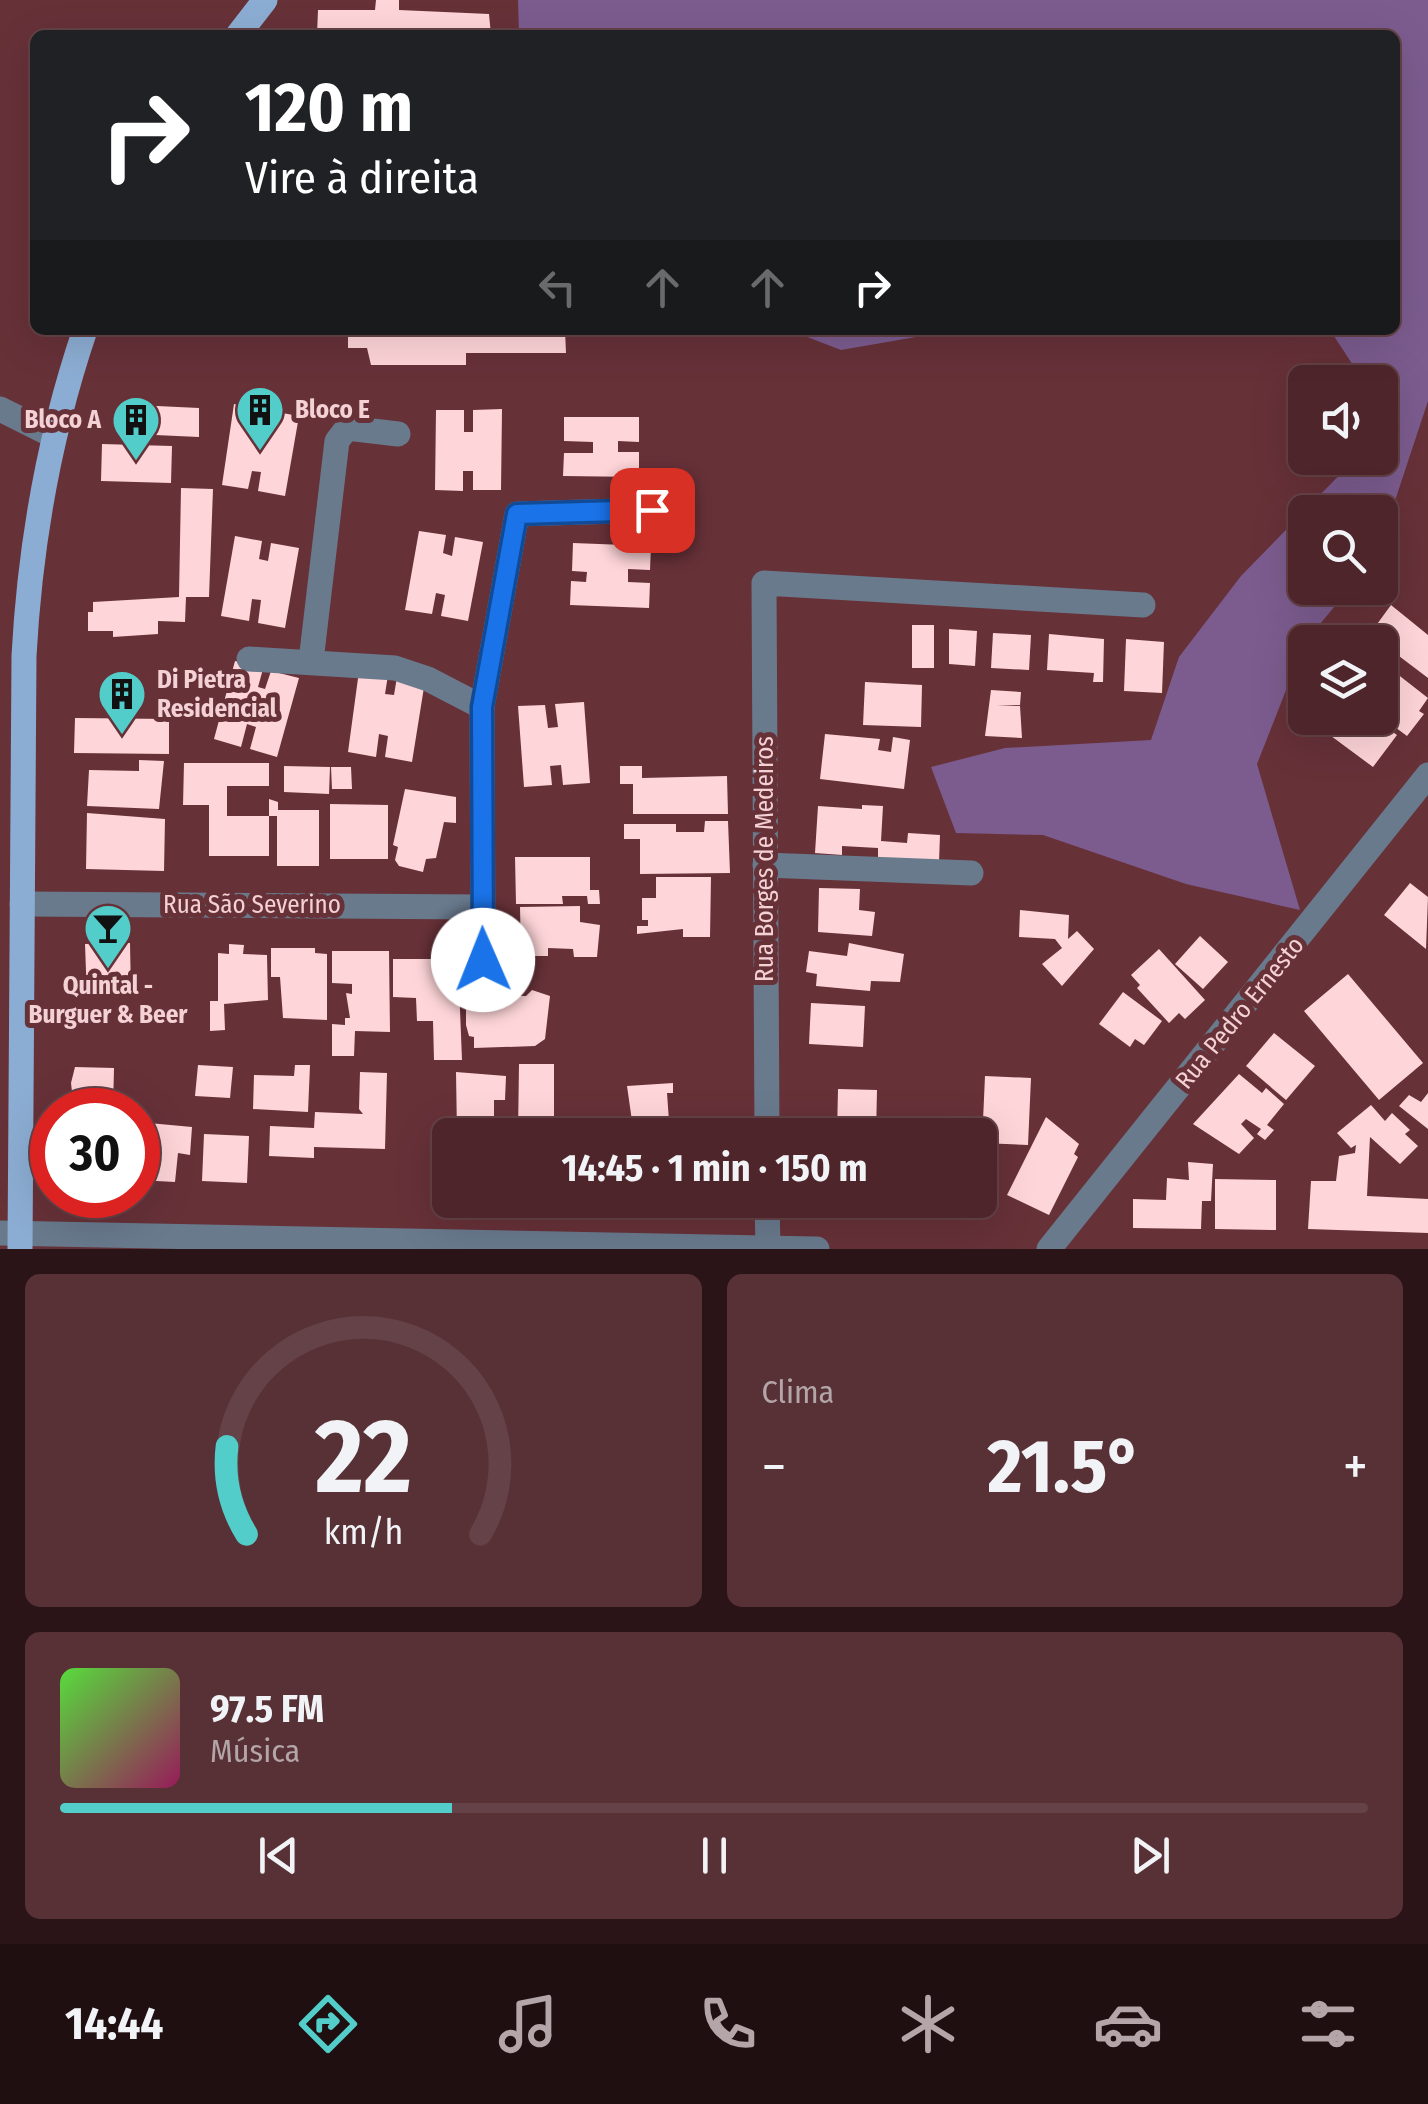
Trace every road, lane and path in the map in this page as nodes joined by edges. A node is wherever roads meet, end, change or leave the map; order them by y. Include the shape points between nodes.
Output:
1 (265, 0) edge
2 (242, 30) edge
3 (84, 335) edge
4 (0, 409) edge
5 (398, 434) dead end
6 (54, 436) junction
7 (652, 510) dead end
8 (1144, 605) dead end
9 (249, 659) dead end
10 (311, 661) junction
11 (482, 707) junction
12 (1428, 776) edge
13 (766, 866) junction
14 (971, 873) dead end
15 (22, 904) junction
16 (482, 907) junction
17 (483, 960) dead end
18 (767, 1118) edge
19 (767, 1218) edge
20 (14, 1239) edge
21 (410, 1245) edge
22 (768, 1248) edge
23 (817, 1249) edge
24 (1050, 1249) edge

1 - 2 main road
3 - 6 main road
4 - 6 street
5 - 10 street via 348,428 337,441
6 - 15 main road via 28,578
7 - 11 street via 517,514
8 - 13 street, Rua Borges de Medeiros via 764,583
9 - 10 street
10 - 11 street via 395,668
11 - 16 street
12 - 24 street, Rua Pedro Ernesto
13 - 14 street
13 - 18 street, Rua Borges de Medeiros
15 - 16 street, Rua São Severino
15 - 20 main road
16 - 17 street
19 - 22 street
20 - 21 street
21 - 22 street
22 - 23 street

